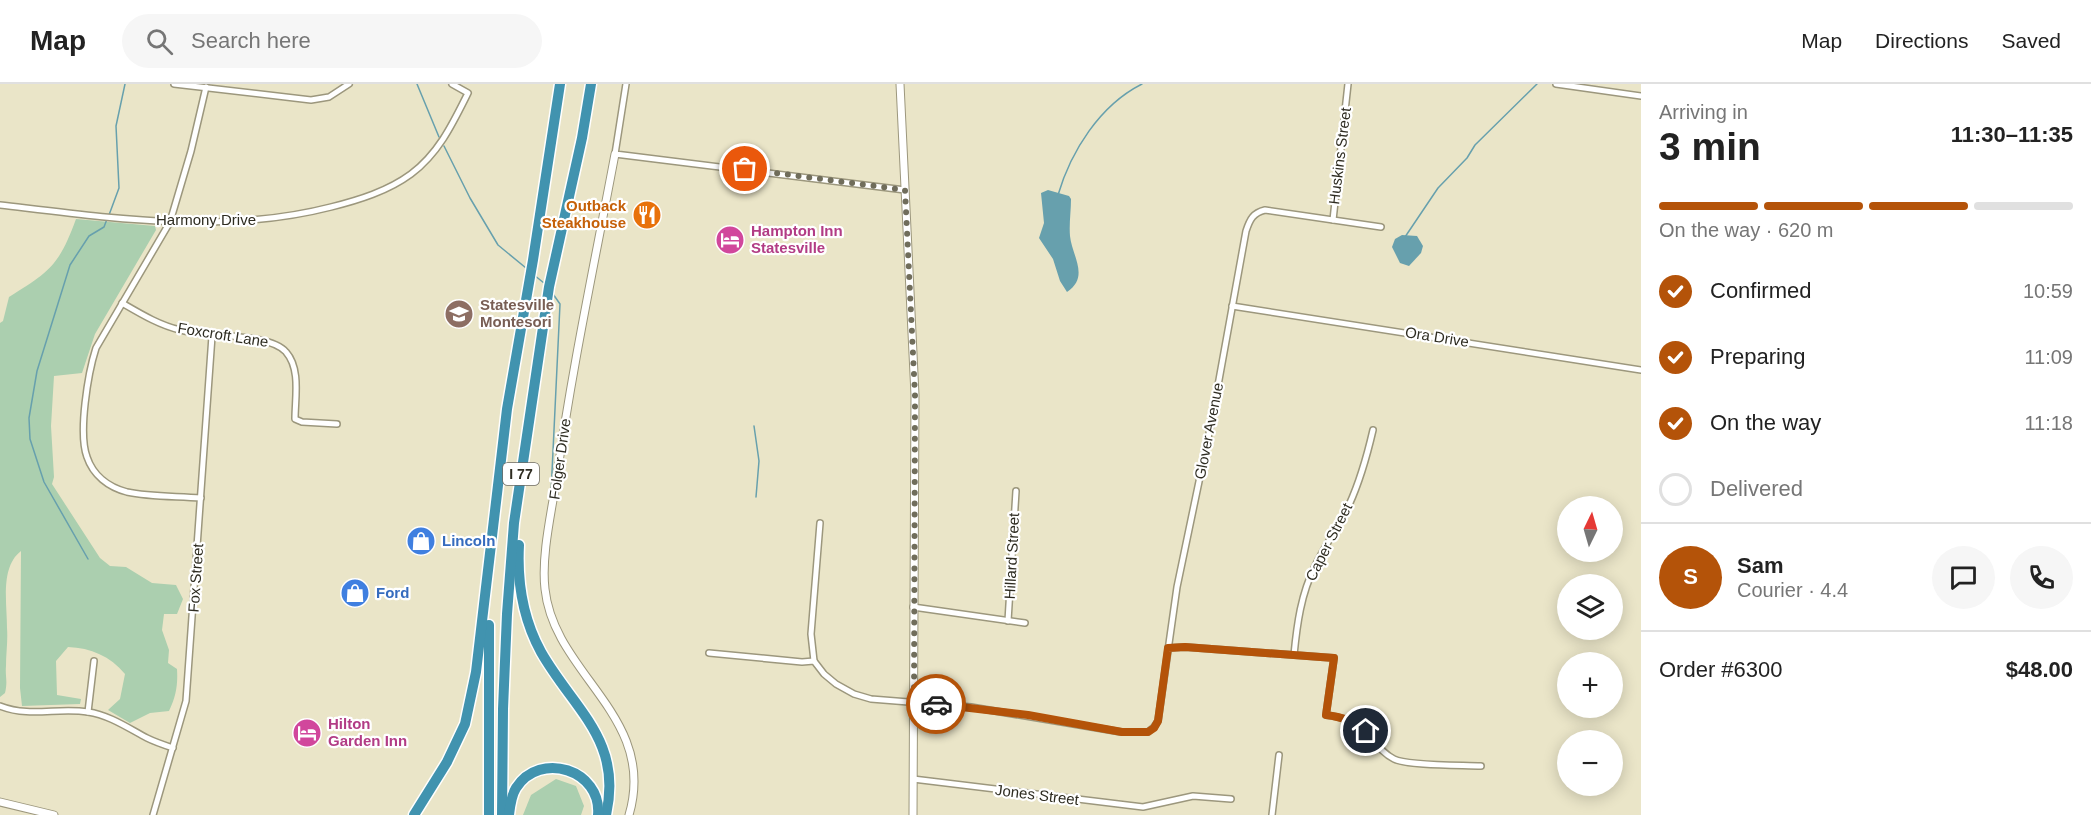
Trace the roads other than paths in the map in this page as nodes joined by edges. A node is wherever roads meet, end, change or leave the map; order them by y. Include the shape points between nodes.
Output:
1 (174, 84) edge
2 (349, 84) edge
3 (452, 84) edge
4 (560, 84) edge
5 (591, 84) edge
6 (626, 84) edge
7 (900, 84) edge
8 (1348, 84) edge
9 (1557, 84) edge
10 (206, 87) junction
11 (1641, 96) edge
12 (615, 154) junction
13 (905, 190) junction
14 (0, 205) edge
15 (1254, 215) joint
16 (1333, 220) junction
17 (170, 222) junction
18 (1381, 227) dead end
19 (122, 303) junction
20 (1232, 306) junction
21 (212, 336) junction
22 (1641, 370) edge
23 (535, 380) junction
24 (337, 424) dead end
25 (1373, 430) dead end
26 (1016, 491) dead end
27 (201, 498) junction
28 (820, 523) dead end
29 (490, 561) junction
30 (913, 607) junction
31 (1008, 621) junction
32 (1025, 623) dead end
33 (1168, 648) junction
34 (709, 653) dead end
35 (1294, 655) junction
36 (814, 661) junction
37 (94, 662) dead end
38 (914, 702) junction
39 (0, 706) edge
40 (87, 712) junction
41 (173, 748) junction
42 (1279, 755) dead end
43 (1481, 766) dead end
44 (913, 779) junction
45 (1231, 799) dead end
46 (0, 802) edge
47 (54, 815) edge
48 (153, 815) edge
49 (414, 815) edge
50 (489, 815) edge
51 (502, 815) edge
52 (509, 815) edge
53 (597, 815) edge
54 (606, 815) edge
55 (629, 815) edge
56 (913, 815) edge
57 (1272, 815) edge

1 - 10 street
2 - 10 street via 329,97 311,100
3 - 17 street, Harmony Drive via 468,93 448,132 432,154 392,186 348,202 273,219
4 - 29 highway, I 77 via 507,409
5 - 23 highway, I 77 via 549,287
6 - 12 street, Folger Drive
7 - 13 street
8 - 16 street, Huskins Street
9 - 11 street
10 - 17 street
12 - 13 street
12 - 55 street, Folger Drive via 576,355 547,548 545,588 555,625 570,653 626,736 635,786
13 - 30 street via 915,395
14 - 17 street, Harmony Drive
15 - 16 street, Huskins Street via 1265,210
15 - 20 street, Glover Avenue via 1246,231
16 - 18 street
17 - 19 street
19 - 21 street, Foxcroft Lane via 150,319
19 - 27 street via 103,333 92,362 85,411 87,458 100,479 127,492
20 - 22 street, Ora Drive
20 - 33 street, Glover Avenue
21 - 24 street, Foxcroft Lane via 275,343 293,363 295,419
21 - 27 street, Fox Street
23 - 51 highway, I 77 via 514,523 503,709
23 - 54 highway via 519,543 519,587 540,650 601,741 611,779
25 - 35 street, Caper Street via 1348,506 1314,567 1303,596
26 - 31 street, Hillard Street
27 - 41 street, Fox Street via 189,679
28 - 36 street via 811,634
29 - 49 highway via 465,724
29 - 50 highway, I 77
30 - 31 street
30 - 38 street
31 - 32 street
33 - 35 street
33 - 38 street, Glover Avenue via 1158,721 1148,732 1122,732 1028,715
34 - 36 street
35 - 43 street via 1334,658 1326,715 1354,722 1383,753 1408,762
36 - 38 street via 824,674 854,694
37 - 40 street
38 - 44 street
39 - 40 street via 34,713
40 - 41 street
41 - 48 street, Fox Street
42 - 57 street
44 - 45 street, Jones Street via 1133,807 1193,796
44 - 56 street
46 - 47 street
52 - 53 highway via 516,789 525,778 551,767 565,768 588,783 596,795

